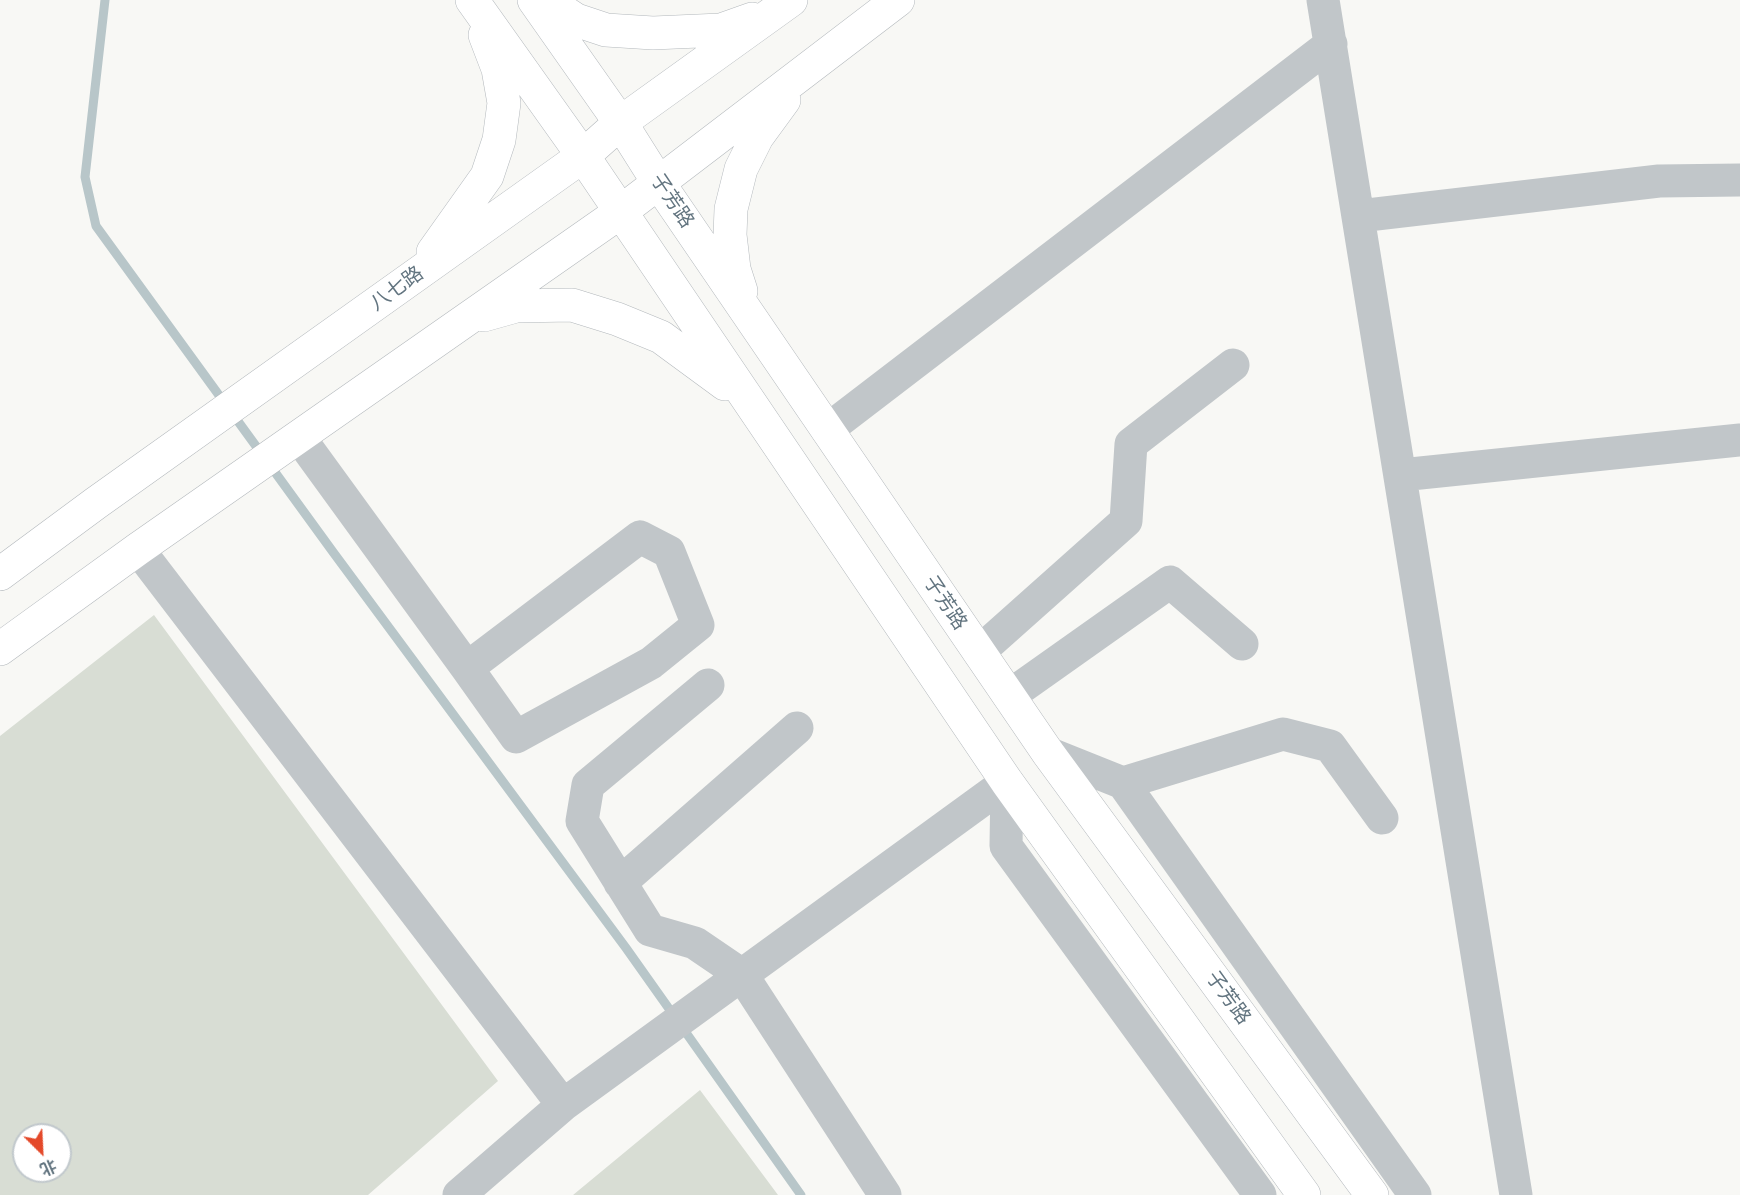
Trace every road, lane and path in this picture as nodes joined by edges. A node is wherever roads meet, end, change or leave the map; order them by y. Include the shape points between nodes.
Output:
1 (472, 0) edge
2 (534, 0) edge
3 (546, 0) edge
4 (898, 0) edge
5 (1323, 0) edge
6 (784, 5) edge
7 (1331, 44) junction
8 (805, 70) junction
9 (620, 123) junction
10 (582, 156) junction
11 (1740, 180) edge
12 (658, 182) junction
13 (619, 213) junction
14 (1359, 216) junction
15 (415, 276) junction
16 (748, 313) junction
17 (465, 321) junction
18 (1233, 365) dead end
19 (746, 399) junction
20 (827, 430) junction
21 (299, 437) junction
22 (1740, 440) edge
23 (1401, 475) junction
24 (138, 549) junction
25 (0, 574) edge
26 (1242, 644) dead end
27 (0, 649) edge
28 (979, 652) junction
29 (466, 668) junction
30 (708, 685) dead end
31 (1009, 696) junction
32 (797, 728) dead end
33 (1048, 753) junction
34 (1007, 782) junction
35 (1124, 783) junction
36 (1382, 818) dead end
37 (620, 883) junction
38 (742, 975) junction
39 (563, 1106) junction
40 (459, 1195) edge
41 (885, 1195) edge
42 (1260, 1195) edge
43 (1304, 1195) edge
44 (1372, 1195) edge
45 (1415, 1195) edge
46 (1516, 1195) edge

1 - 10 main road
1 - 15 main road via 498,69 504,103 499,140 487,176
2 - 9 main road, 子芳路
3 - 6 main road via 576,20 596,27 653,33 721,30
4 - 8 main road
5 - 7 street
6 - 9 main road, 八七路
7 - 14 street
7 - 20 street
8 - 12 main road
8 - 16 main road via 757,137 741,169 731,209 734,269
9 - 10 main road, 八七路
9 - 12 main road, 子芳路
10 - 13 main road
10 - 15 main road, 八七路
11 - 14 street via 1659,180
12 - 13 main road
12 - 16 main road, 子芳路
13 - 17 main road
13 - 19 main road
14 - 23 street
15 - 25 main road, 八七路
16 - 20 main road, 子芳路
17 - 19 main road via 516,306 572,305 662,337
17 - 21 main road
18 - 28 street via 1131,444 1126,521
19 - 34 main road
20 - 28 main road, 子芳路
21 - 24 main road
21 - 29 street
22 - 23 street
23 - 46 street
24 - 27 main road
24 - 39 street
26 - 31 street via 1170,582
28 - 31 main road, 子芳路
29 - 29 street via 516,737 651,663 698,625 669,552 640,537
30 - 37 street via 588,785 582,821
31 - 33 main road, 子芳路
32 - 37 street
33 - 35 street
33 - 44 main road, 子芳路
34 - 38 street
34 - 42 street via 1006,846
34 - 43 main road
35 - 36 street via 1283,734 1330,746
35 - 45 street
37 - 38 street via 650,930 695,943
38 - 39 street
38 - 41 street
39 - 40 street

